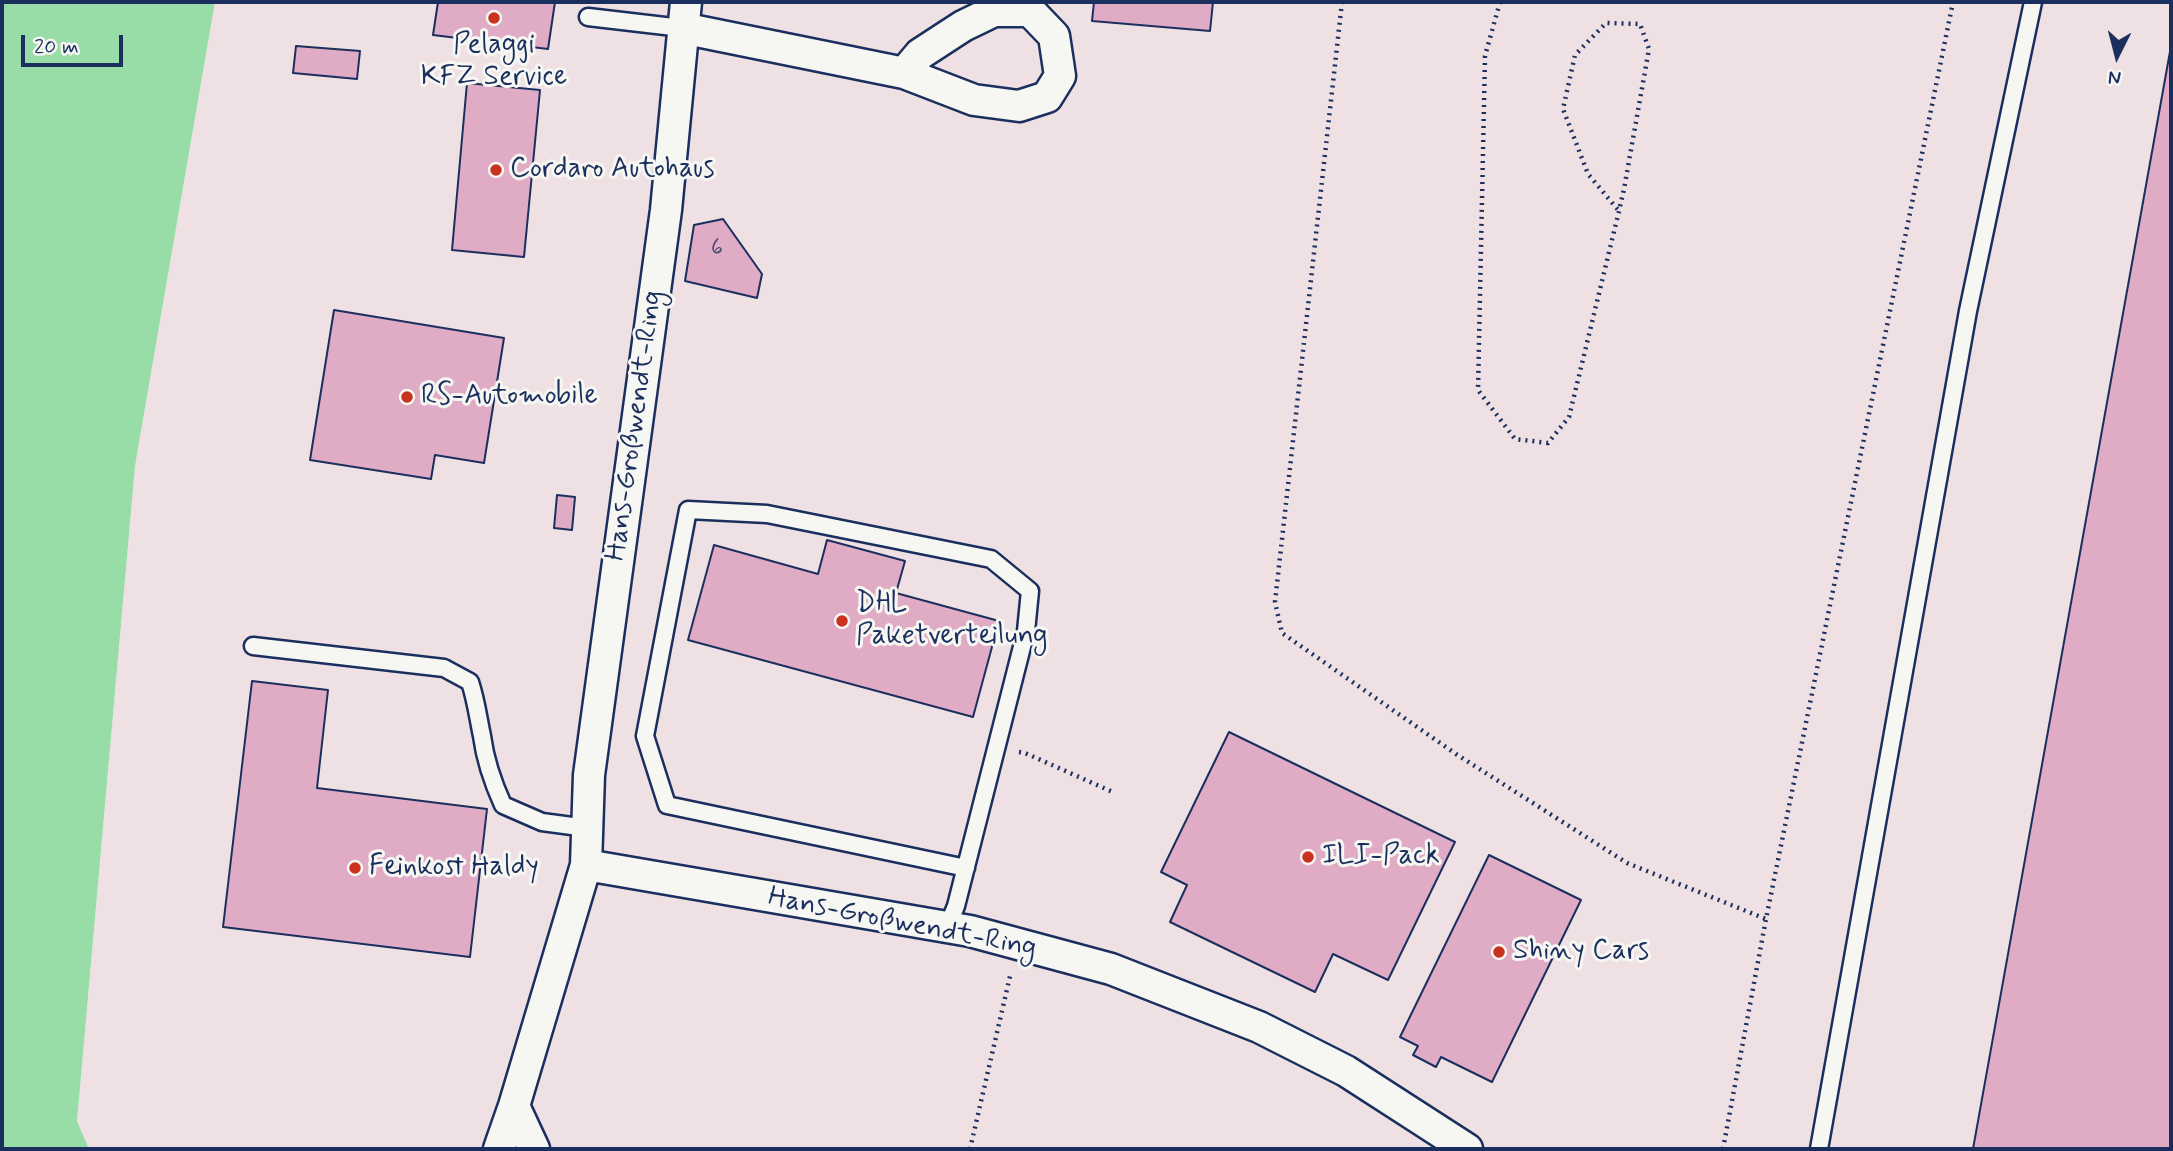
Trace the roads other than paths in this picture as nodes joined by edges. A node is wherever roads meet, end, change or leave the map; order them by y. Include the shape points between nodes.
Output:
1 (2033, 2) edge
2 (684, 15) edge
3 (588, 18) dead end
4 (904, 73) junction
5 (253, 646) dead end
6 (587, 828) junction
7 (586, 865) junction
8 (966, 868) junction
9 (947, 928) junction
10 (514, 1106) junction
11 (499, 1149) edge
12 (534, 1149) edge
13 (1467, 1149) edge
14 (1819, 1149) edge

1 - 14 lane via 1968,311
2 - 3 lane
2 - 4 street
2 - 6 street, Hans-Großwendt-Ring via 666,209 589,775
4 - 4 street via 974,100 1018,106 1046,97 1060,76 1054,36 1030,11 994,11 963,26 920,54
5 - 6 lane via 453,672 470,682 488,764 503,805 542,822
6 - 7 street, Hans-Großwendt-Ring
7 - 9 street, Hans-Großwendt-Ring
7 - 10 street, Hans-Großwendt-Ring
8 - 8 lane via 1026,631 1030,591 991,559 767,514 688,510 645,736 667,805
8 - 9 lane
9 - 13 street, Hans-Großwendt-Ring via 1111,969 1259,1027 1346,1071
10 - 11 street, Hans-Großwendt-Ring
10 - 12 street

